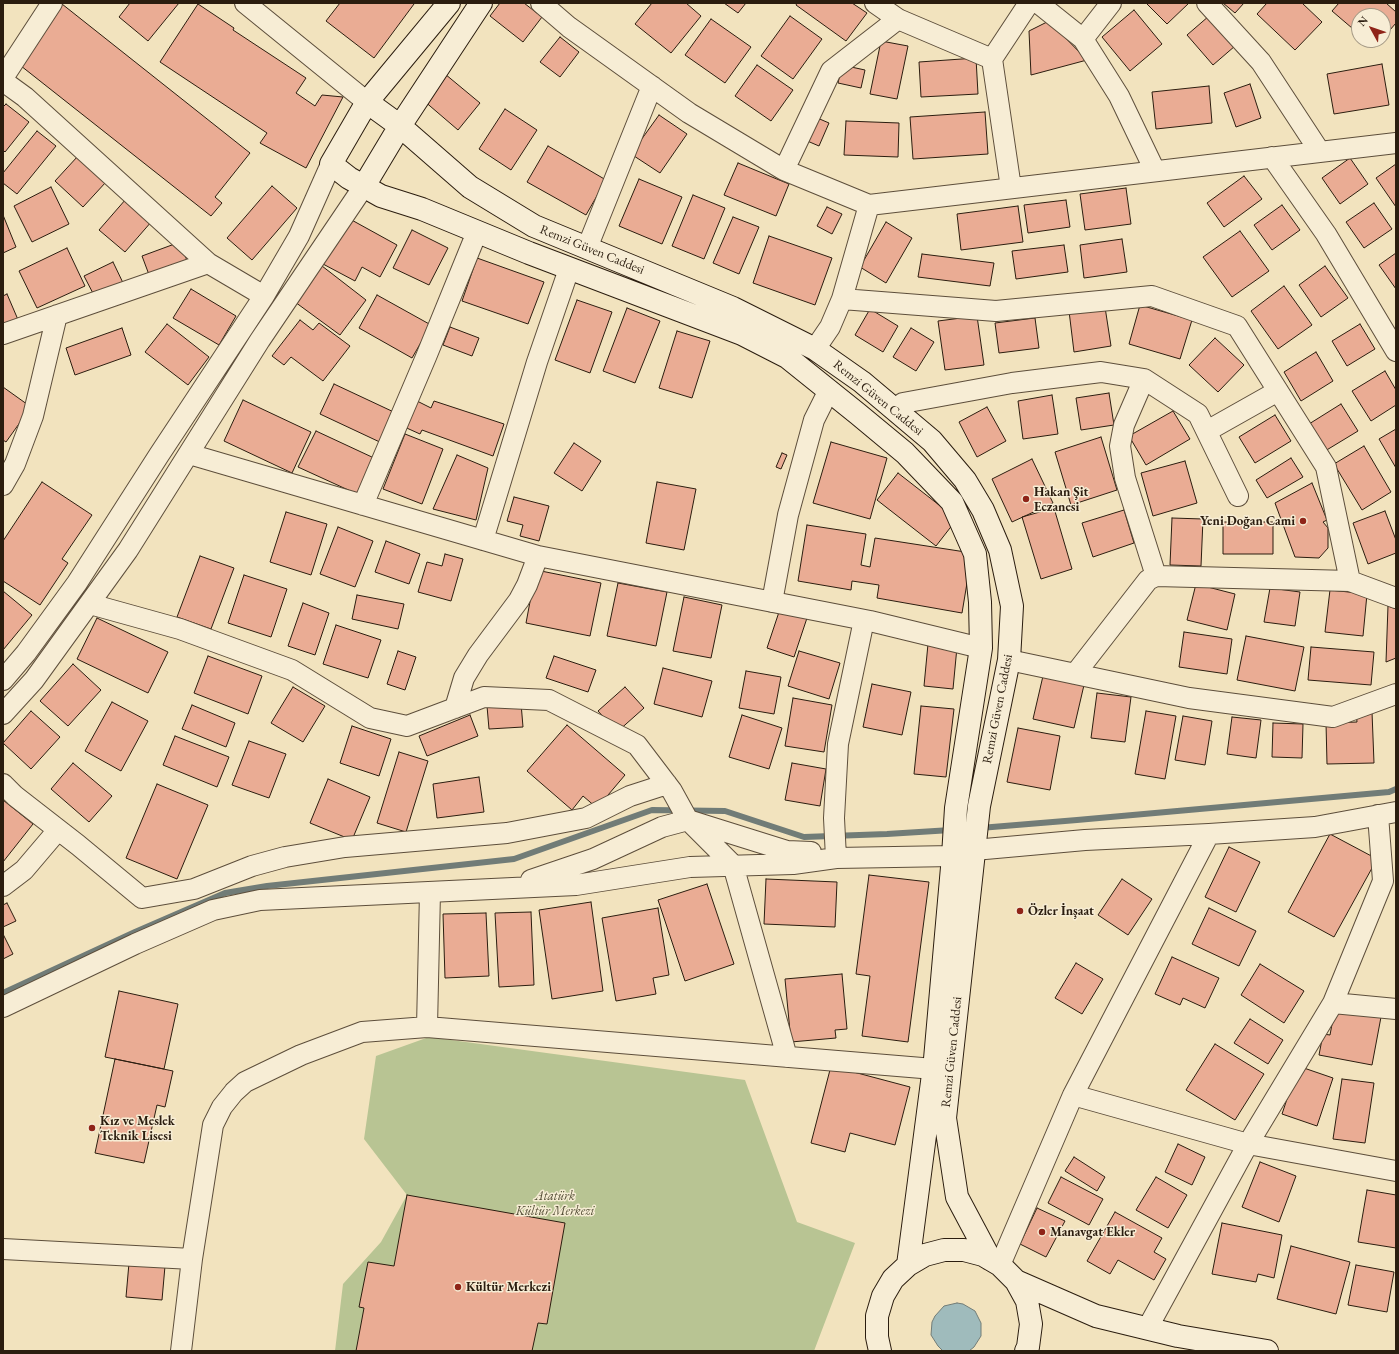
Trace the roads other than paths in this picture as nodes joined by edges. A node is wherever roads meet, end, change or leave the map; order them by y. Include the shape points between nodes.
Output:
1 (52, 3) edge
2 (245, 3) edge
3 (448, 3) edge
4 (481, 3) edge
5 (541, 3) edge
6 (875, 3) edge
7 (1028, 3) edge
8 (1038, 3) edge
9 (1112, 3) edge
10 (1207, 3) edge
11 (898, 19) junction
12 (1083, 39) junction
13 (992, 59) junction
14 (3, 78) edge
15 (3, 81) edge
16 (652, 86) junction
17 (368, 102) junction
18 (400, 126) junction
19 (1396, 142) edge
20 (1320, 152) junction
21 (1272, 157) junction
22 (331, 164) junction
23 (784, 170) junction
24 (1155, 171) junction
25 (364, 186) junction
26 (1012, 188) junction
27 (869, 205) junction
28 (477, 232) junction
29 (587, 248) junction
30 (208, 263) junction
31 (569, 269) junction
32 (264, 296) junction
33 (842, 299) junction
34 (57, 315) junction
35 (3, 334) edge
36 (815, 349) junction
37 (1396, 351) edge
38 (1144, 379) junction
39 (829, 390) junction
40 (1278, 391) junction
41 (894, 408) junction
42 (1207, 431) junction
43 (189, 454) junction
44 (3, 485) edge
45 (1238, 496) dead end
46 (363, 505) junction
47 (483, 540) junction
48 (538, 556) junction
49 (1156, 576) junction
50 (1350, 581) junction
51 (1396, 598) edge
52 (772, 602) junction
53 (90, 604) junction
54 (864, 620) junction
55 (981, 648) junction
56 (1009, 660) junction
57 (1075, 674) junction
58 (3, 680) edge
59 (1396, 694) edge
60 (455, 708) junction
61 (3, 714) edge
62 (3, 784) edge
63 (669, 788) junction
64 (1387, 813) edge
65 (687, 818) junction
66 (58, 830) junction
67 (1209, 834) junction
68 (975, 843) junction
69 (954, 847) junction
70 (834, 857) junction
71 (733, 865) junction
72 (3, 886) edge
73 (507, 888) junction
74 (430, 892) junction
75 (1333, 1003) junction
76 (3, 1007) edge
77 (1396, 1009) edge
78 (427, 1027) junction
79 (787, 1057) junction
80 (934, 1069) junction
81 (1073, 1095) junction
82 (1248, 1144) junction
83 (1396, 1170) edge
84 (3, 1249) edge
85 (192, 1259) junction
86 (995, 1262) junction
87 (908, 1265) junction
88 (1016, 1281) junction
89 (1147, 1328) junction
90 (876, 1346) edge
91 (181, 1351) edge
92 (1026, 1351) edge
93 (1267, 1351) edge

1 - 14 street
2 - 17 street
3 - 17 main road
4 - 18 main road
5 - 16 street via 569,27
6 - 11 street
7 - 13 street
8 - 12 street
9 - 12 street
10 - 20 street via 1261,62
11 - 13 street
11 - 23 street via 831,71
12 - 24 street via 1119,96
13 - 26 street
15 - 30 street via 25,97
16 - 23 street via 690,113
16 - 29 street
17 - 18 main road, Remzi Güven Caddesi
17 - 22 main road
18 - 25 main road
18 - 29 main road, Remzi Güven Caddesi via 470,187 534,226
19 - 20 street
20 - 21 street
21 - 24 street
21 - 37 street via 1326,234
22 - 25 main road, Remzi Güven Caddesi
22 - 32 street via 299,236
23 - 27 street
24 - 26 street
25 - 28 main road, Remzi Güven Caddesi via 381,196 422,209
25 - 43 street via 260,340
26 - 27 street
27 - 33 street
28 - 31 main road, Remzi Güven Caddesi
28 - 46 street
29 - 36 main road, Remzi Güven Caddesi via 733,308
30 - 32 street
30 - 34 street
31 - 39 main road, Remzi Güven Caddesi via 742,334 787,357
31 - 47 street via 537,362
32 - 58 street via 77,583
33 - 36 street via 830,327
33 - 40 street via 996,311 1152,296 1237,326
34 - 35 street
34 - 44 street via 33,416 15,464
36 - 41 main road, Remzi Güven Caddesi
38 - 41 street via 1101,372 1012,384 903,403
38 - 42 street via 1198,414
38 - 49 street via 1124,425 1120,446 1126,478
39 - 52 street via 814,420 792,501
39 - 55 main road, Remzi Güven Caddesi via 905,453 952,502 975,554
40 - 42 street
40 - 50 street via 1326,467
41 - 56 main road, Remzi Güven Caddesi via 932,441 964,480 983,510 1000,550 1012,606
42 - 45 street
43 - 46 street
43 - 53 street
46 - 47 street
47 - 48 street
48 - 52 street
48 - 60 street via 519,600 464,678
49 - 50 street
49 - 57 street via 1148,580
50 - 51 street
52 - 54 street
53 - 60 street via 180,629 292,670 370,718 407,726
53 - 61 street via 34,680
54 - 55 street
54 - 70 street via 838,744
55 - 69 main road, Remzi Güven Caddesi via 956,808
56 - 57 street
56 - 68 main road, Remzi Güven Caddesi via 979,806
57 - 59 street via 1189,698 1333,716
60 - 63 street via 484,697 549,700 637,745
62 - 66 street
63 - 65 street
63 - 66 street via 630,796 586,818 507,833 345,847 285,857 252,866 194,889 142,898
64 - 67 street via 1314,827
64 - 75 street via 1383,881
65 - 70 street via 787,851 821,853
65 - 71 street
65 - 73 street via 662,826 593,859
66 - 72 street via 24,870
67 - 68 street
67 - 81 street
68 - 69 street
68 - 86 main road, Remzi Güven Caddesi via 945,1118 957,1197
69 - 70 street
69 - 80 main road, Remzi Güven Caddesi
70 - 71 street via 793,864
71 - 73 street via 690,867 576,885
71 - 79 street
73 - 74 street
74 - 76 street via 260,900 213,910
74 - 78 street
75 - 77 street
75 - 82 street
78 - 79 street
78 - 85 street via 362,1032 301,1055 245,1082 234,1092 222,1107 213,1125
79 - 80 street
80 - 87 main road, Remzi Güven Caddesi
81 - 82 street
81 - 86 street
82 - 83 street
82 - 89 street
84 - 85 street
85 - 91 street
86 - 87 main road via 983,1255 964,1250 944,1250 925,1255
86 - 88 main road
87 - 90 main road via 893,1279 883,1296 877,1316
88 - 89 main road via 1096,1316
88 - 92 main road via 1027,1302 1031,1324
89 - 93 main road via 1178,1336

